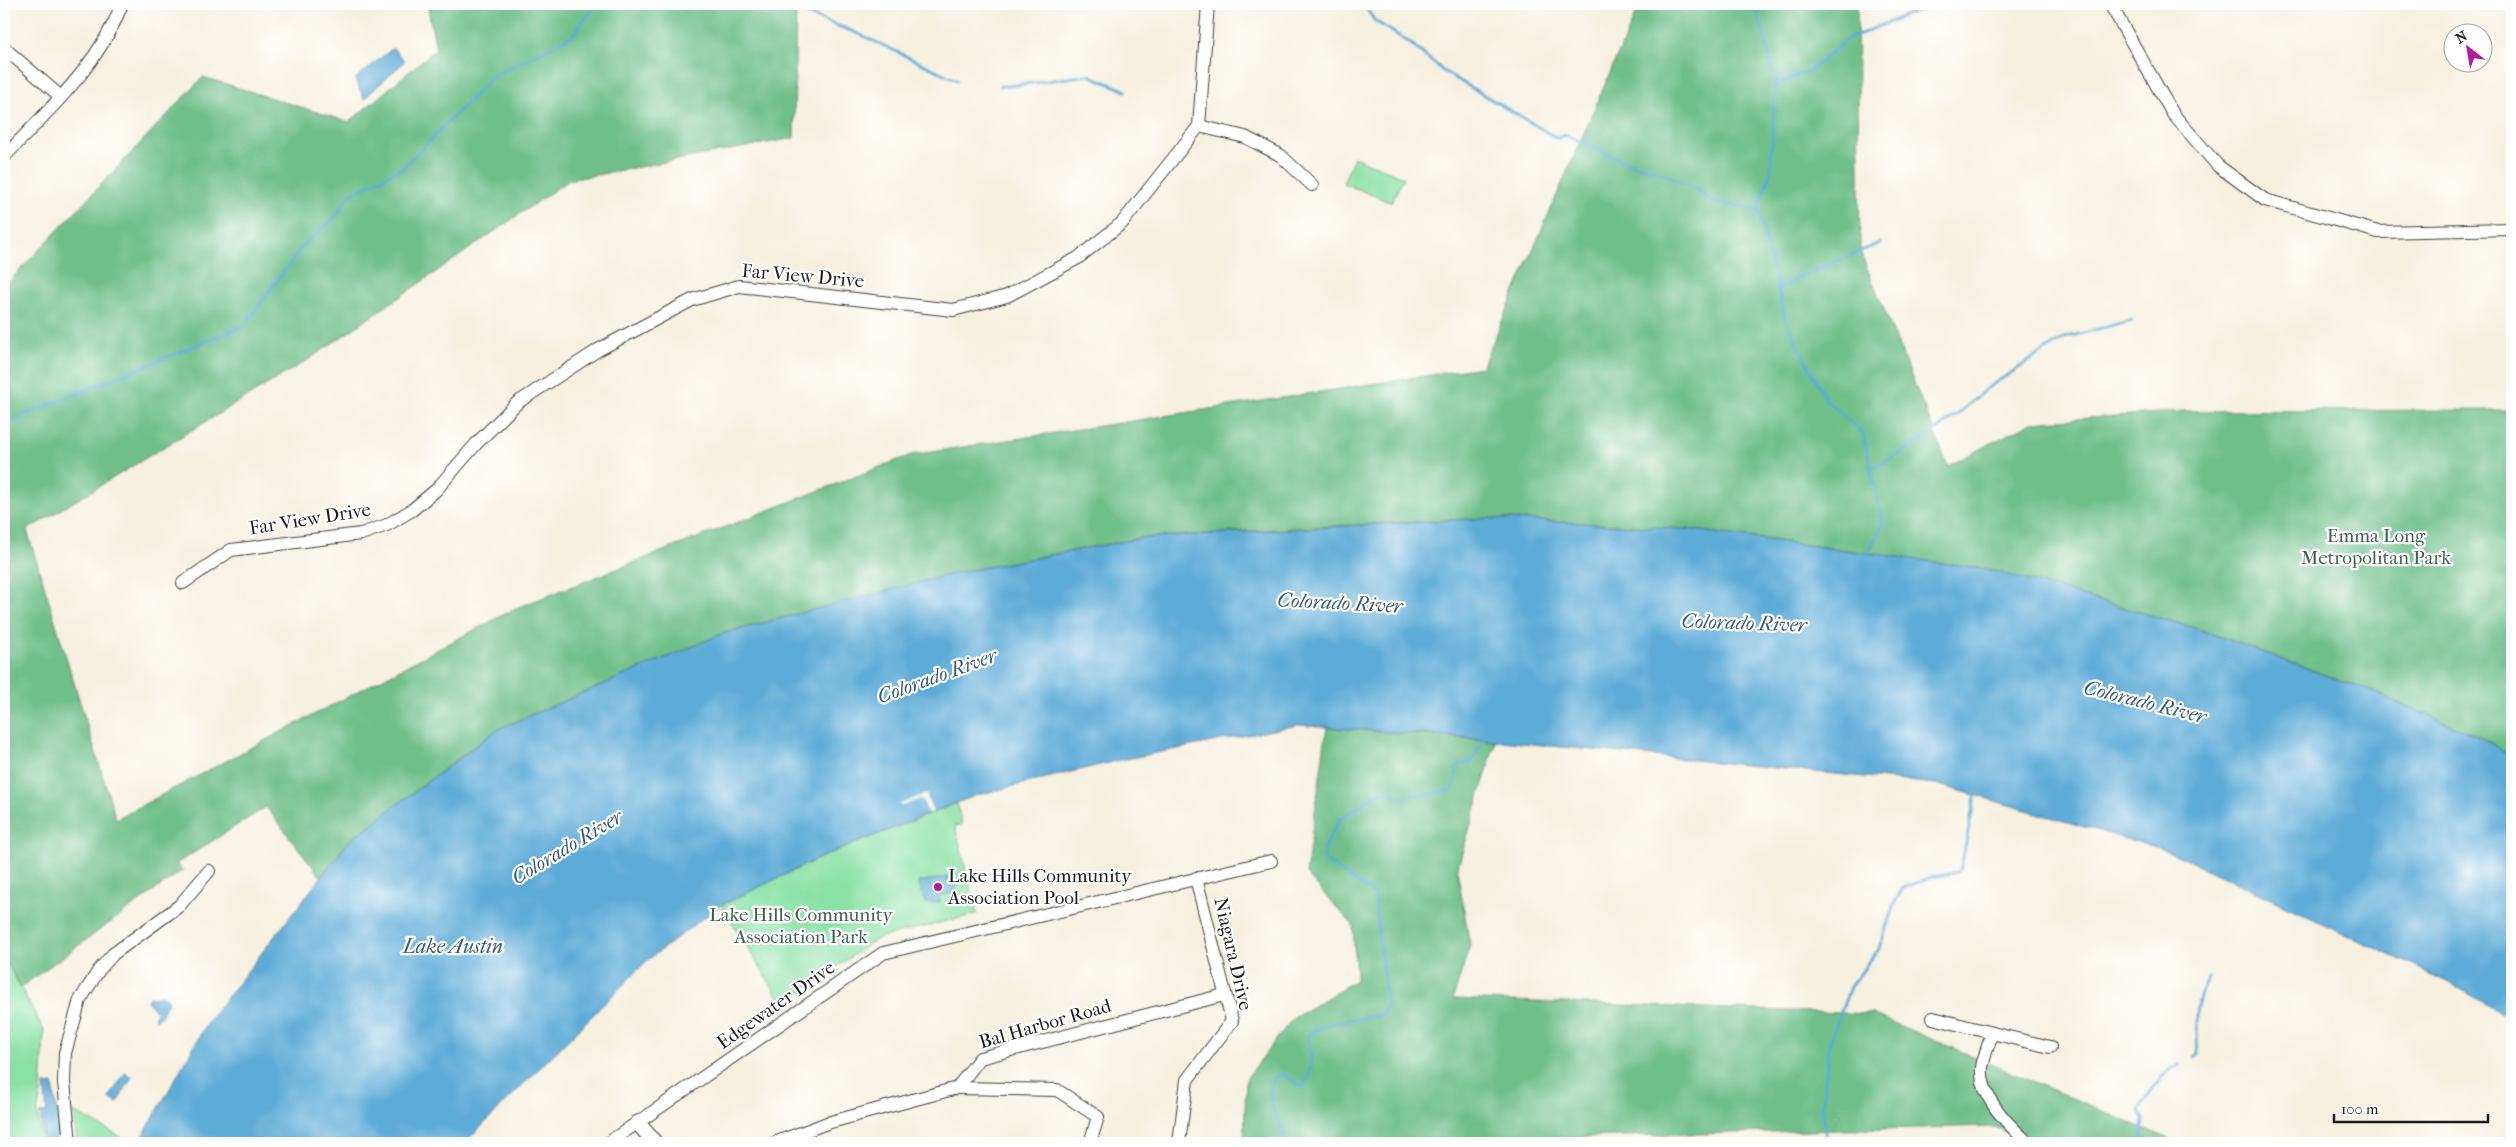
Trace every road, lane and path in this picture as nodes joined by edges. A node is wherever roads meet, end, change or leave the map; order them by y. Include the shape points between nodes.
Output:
1 (122, 4) edge
2 (1208, 4) edge
3 (2110, 4) edge
4 (4, 48) edge
5 (61, 96) junction
6 (1199, 126) junction
7 (4, 157) edge
8 (1312, 185) dead end
9 (2512, 229) edge
10 (183, 583) dead end
11 (1271, 861) dead end
12 (209, 871) dead end
13 (1196, 878) junction
14 (1224, 995) junction
15 (1933, 1018) dead end
16 (1992, 1033) junction
17 (2050, 1047) dead end
18 (957, 1088) junction
19 (638, 1123) junction
20 (70, 1143) edge
21 (608, 1143) edge
22 (655, 1143) edge
23 (774, 1143) edge
24 (1090, 1143) edge
25 (1179, 1143) edge
26 (2025, 1143) edge

1 - 5 street via 107,39 94,59
2 - 6 street
3 - 9 street via 2173,114 2218,166 2265,200 2378,232
4 - 5 street
5 - 7 street
6 - 8 street via 1245,137 1280,155
6 - 10 street, Far View Drive via 1122,223 1078,258 1007,296 953,310 739,286 692,300 598,350 517,403 436,490 387,525 361,534 231,550
11 - 13 street, Edgewater Drive
12 - 20 street via 179,906 113,954 80,1000 65,1053 64,1082
13 - 14 street, Niagara Drive
13 - 19 street, Edgewater Drive via 882,953
14 - 18 street, Bal Harbor Road via 980,1058
14 - 25 street, Niagara Drive via 1232,1021 1186,1080
15 - 16 street
16 - 17 street
16 - 26 street via 1982,1069 1986,1094
18 - 23 street via 827,1123
18 - 24 street via 1058,1090 1098,1117
19 - 21 street, Edgewater Drive
19 - 22 street

